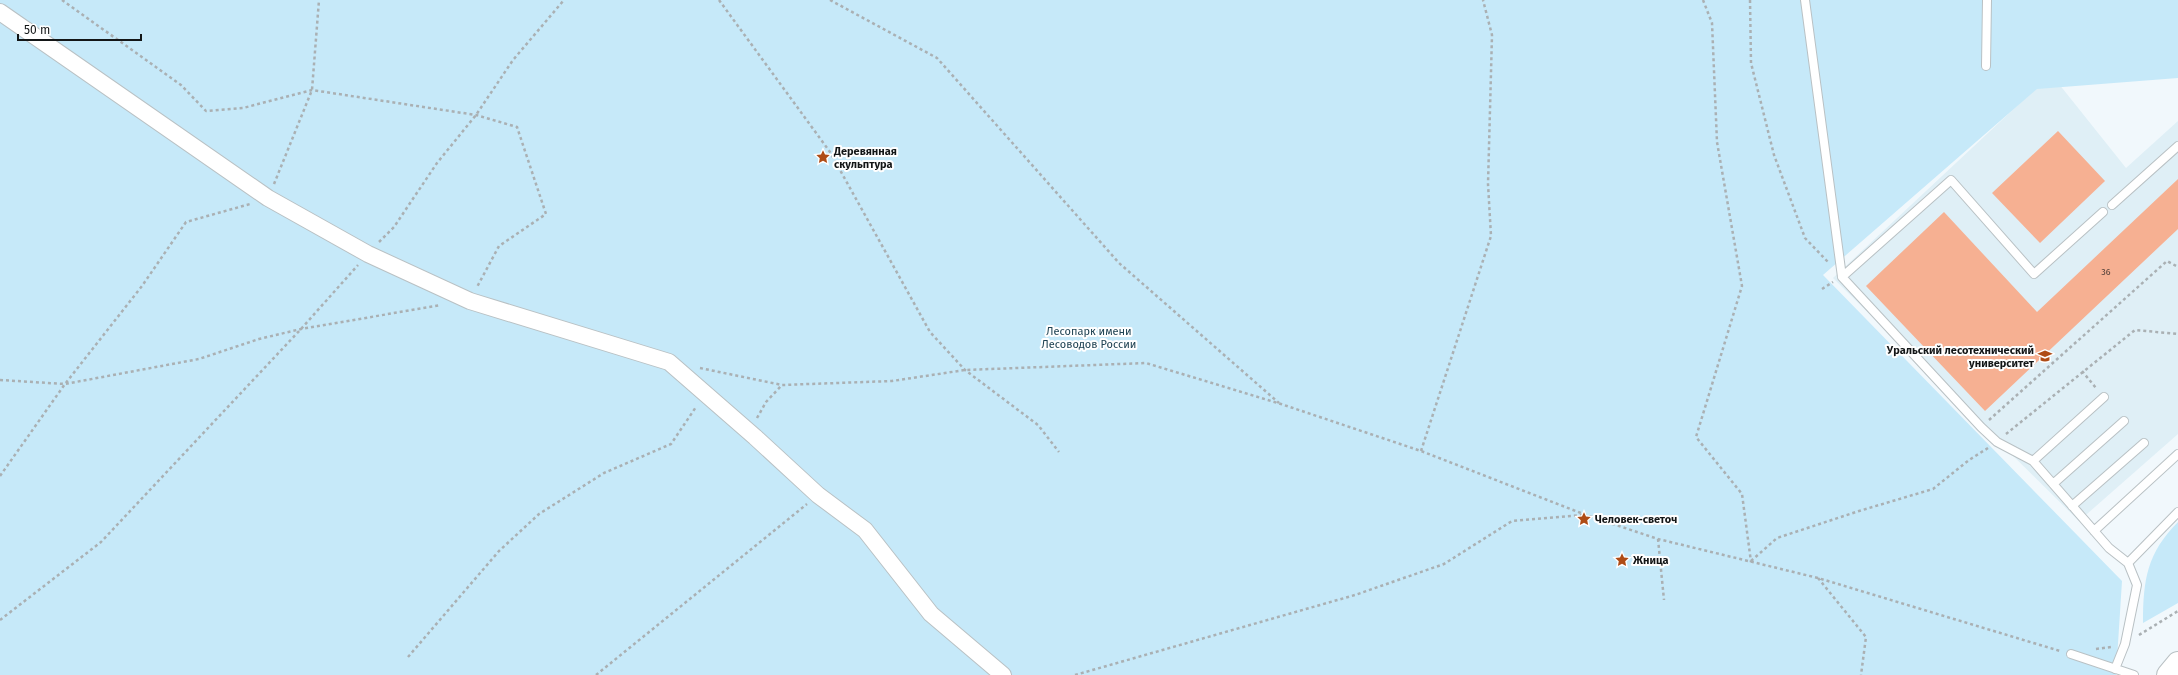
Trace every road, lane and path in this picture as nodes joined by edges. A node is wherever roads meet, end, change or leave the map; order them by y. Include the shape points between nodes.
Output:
1 (62, 0) edge
2 (320, 0) edge
3 (564, 0) edge
4 (719, 0) edge
5 (830, 0) edge
6 (1482, 0) edge
7 (1703, 0) edge
8 (1750, 0) edge
9 (1805, 0) edge
10 (1987, 0) edge
11 (0, 12) edge
12 (1986, 66) dead end
13 (312, 90) junction
14 (476, 115) junction
15 (2178, 146) edge
16 (268, 198) junction
17 (2112, 205) dead end
18 (2103, 212) dead end
19 (368, 254) junction
20 (2178, 267) edge
21 (1842, 277) junction
22 (470, 301) junction
23 (301, 329) junction
24 (2178, 334) edge
25 (699, 368) dead end
26 (965, 370) junction
27 (2082, 371) junction
28 (0, 380) edge
29 (65, 384) junction
30 (782, 384) junction
31 (705, 393) junction
32 (2104, 397) joint
33 (1281, 404) junction
34 (2124, 421) dead end
35 (1981, 427) junction
36 (755, 437) junction
37 (1997, 442) junction
38 (2144, 443) dead end
39 (1421, 451) junction
40 (1059, 452) dead end
41 (2178, 454) edge
42 (2033, 461) junction
43 (0, 476) edge
44 (2053, 484) junction
45 (818, 495) junction
46 (2072, 506) junction
47 (2178, 512) edge
48 (1586, 515) junction
49 (2094, 531) junction
50 (1658, 539) junction
51 (1751, 562) junction
52 (2128, 563) junction
53 (1818, 578) junction
54 (1664, 600) dead end
55 (0, 620) edge
56 (2071, 654) joint
57 (408, 656) dead end
58 (2178, 663) edge
59 (2115, 669) junction
60 (596, 675) edge
61 (1003, 675) edge
62 (1075, 675) edge
63 (1861, 675) edge
64 (2134, 675) edge
65 (2168, 675) edge

1 - 13 path via 181,85 206,111 244,108
2 - 13 path
3 - 14 path via 513,60
4 - 26 path via 830,152 930,332
5 - 33 path via 937,58 1119,263
6 - 39 path via 1492,34 1488,184 1491,236
7 - 51 path via 1712,23 1717,142 1742,286 1696,437 1742,494
8 - 21 path via 1750,63 1774,155 1806,238
9 - 21 lane
10 - 12 lane
11 - 16 street
13 - 14 path
13 - 16 path
14 - 19 path via 437,163 394,227
14 - 22 path via 517,127 546,214 499,246
15 - 17 lane
16 - 19 street
16 - 29 path via 186,222 142,286
18 - 21 lane via 2034,274 1951,180
19 - 22 street
19 - 23 path
20 - 35 path via 2167,261
21 - 35 lane
22 - 23 path
22 - 31 street via 669,362
23 - 29 path via 259,339 200,359
23 - 55 path via 101,542
24 - 27 path via 2135,330
25 - 30 path
26 - 30 path via 892,381
26 - 33 path via 1146,363
26 - 40 path via 1038,425
27 - 32 path
27 - 37 path
28 - 29 path
29 - 43 path
30 - 36 path via 766,402 758,418
31 - 36 street
31 - 57 path via 671,444 604,473 539,514 499,552
32 - 42 lane
33 - 39 path
34 - 44 lane
35 - 37 lane
36 - 45 street
37 - 42 lane
37 - 51 path via 1969,460 1933,489 1777,538
38 - 46 lane
39 - 48 path
41 - 49 lane
42 - 44 lane
44 - 46 lane
45 - 60 path
45 - 61 street via 865,530 931,614
46 - 49 lane
47 - 52 lane
48 - 50 path
48 - 62 path via 1512,521 1444,564 1355,595
49 - 52 lane via 2109,548
50 - 51 path
50 - 54 path
51 - 53 path
52 - 59 lane via 2137,585 2125,644
53 - 56 path
53 - 63 path via 1866,636
56 - 59 lane
58 - 65 main road
59 - 64 lane

